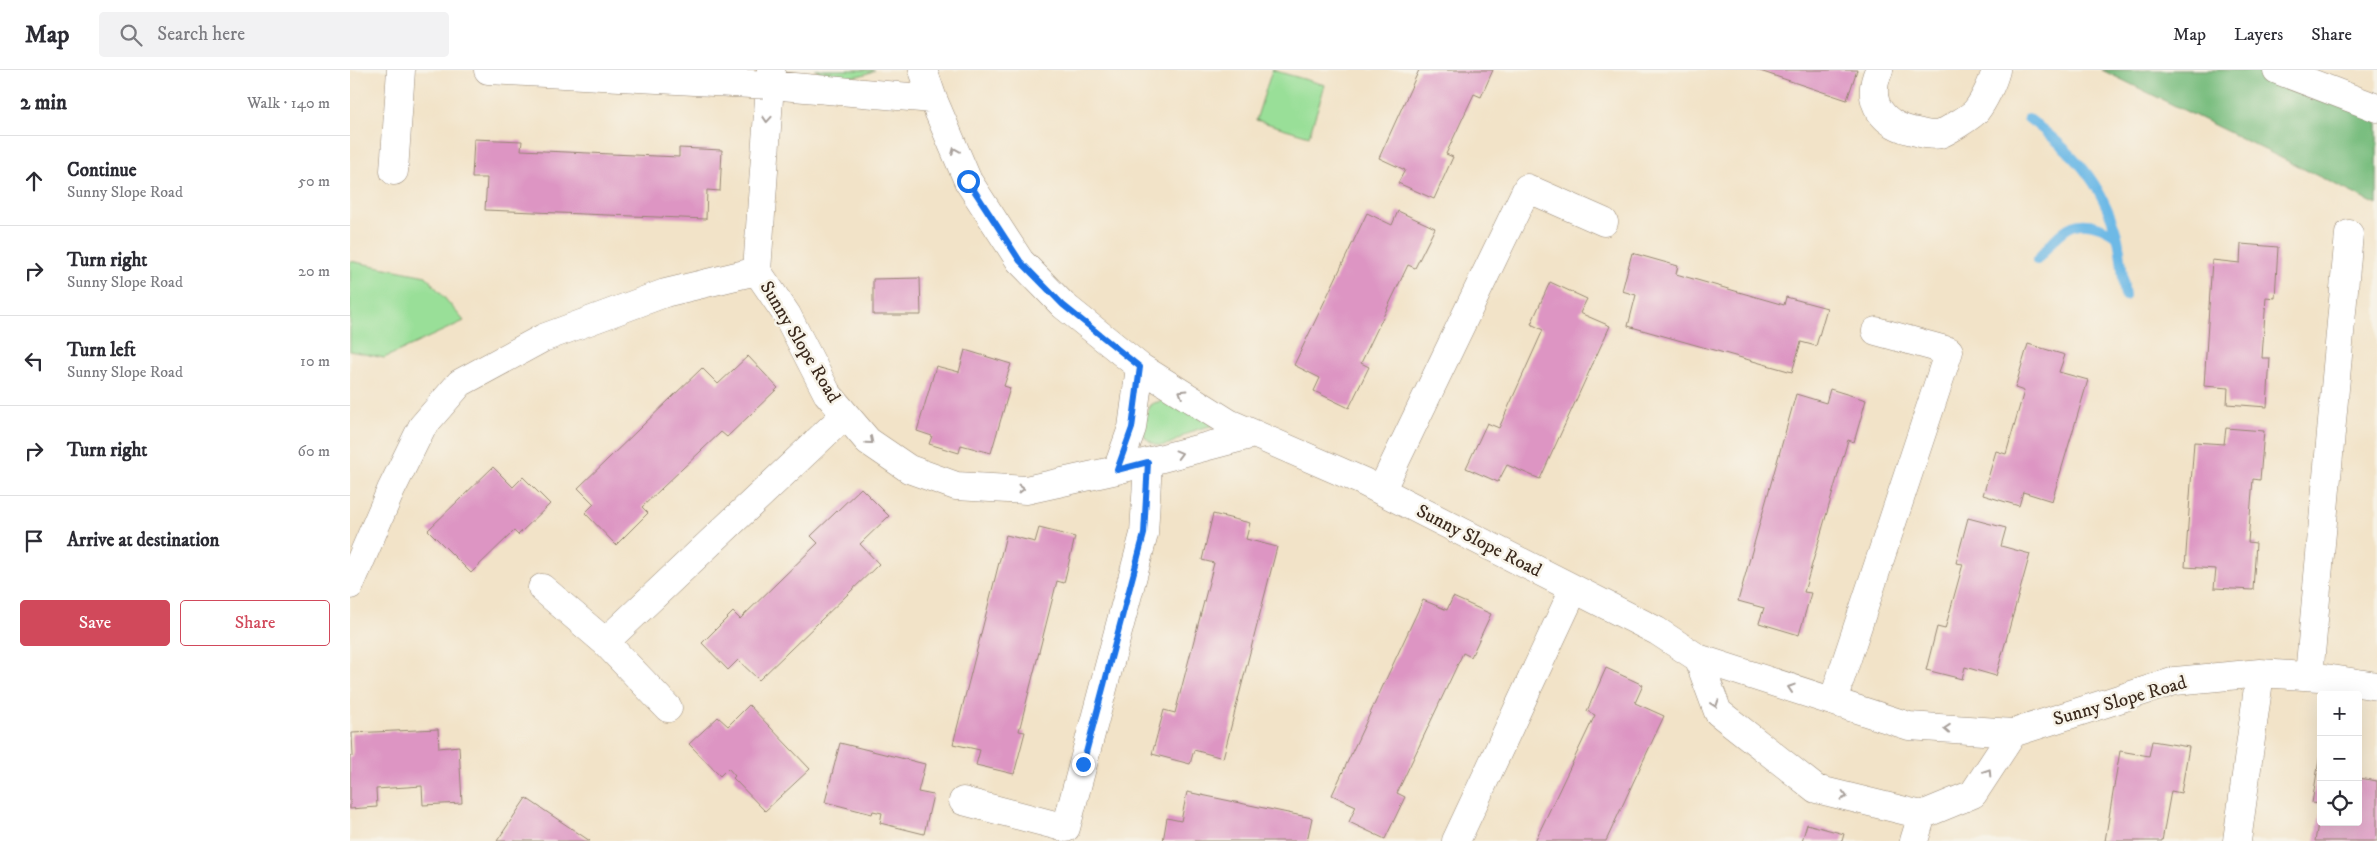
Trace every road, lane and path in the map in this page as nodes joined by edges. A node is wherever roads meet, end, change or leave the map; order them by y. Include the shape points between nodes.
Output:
1 (401, 70) edge
2 (488, 70) edge
3 (923, 70) edge
4 (1879, 70) edge
5 (1996, 70) edge
6 (2277, 70) edge
7 (770, 77) edge
8 (933, 98) junction
9 (2377, 108) edge
10 (394, 171) dead end
11 (1604, 222) dead end
12 (2349, 234) dead end
13 (757, 271) junction
14 (1876, 331) dead end
15 (1140, 367) junction
16 (845, 414) junction
17 (1254, 434) junction
18 (1148, 462) junction
19 (1117, 470) junction
20 (1381, 491) junction
21 (350, 585) edge
22 (542, 588) dead end
23 (1574, 589) junction
24 (605, 642) junction
25 (1698, 658) junction
26 (2260, 673) junction
27 (2309, 676) junction
28 (2377, 686) edge
29 (1833, 701) junction
30 (668, 708) dead end
31 (2013, 733) junction
32 (963, 801) dead end
33 (1922, 815) junction
34 (1456, 841) edge
35 (1914, 841) edge
36 (2237, 841) edge

1 - 10 street
2 - 7 street
3 - 8 street, Sunny Slope Road
4 - 5 street via 1874,80 1874,101 1884,117 1901,129 1925,134 1940,134 1975,112
6 - 9 street
7 - 8 street
7 -> 13 street, Sunny Slope Road
15 -> 8 street, Sunny Slope Road via 1063,305 1020,261 968,181
11 - 20 street via 1528,188
12 - 27 street
13 - 16 street, Sunny Slope Road via 787,316 827,394
13 - 21 street, Sunny Slope Road via 665,293 543,338 460,383 422,427
14 - 29 street via 1949,351
17 -> 15 street, Sunny Slope Road
15 - 19 street via 1132,428
16 -> 19 street, Sunny Slope Road via 868,441 909,469 956,486 1026,490
16 - 24 street
18 -> 17 street, Sunny Slope Road
17 - 20 street, Sunny Slope Road
18 - 19 street, Sunny Slope Road
18 - 32 street via 1144,534 1066,828
20 - 23 street, Sunny Slope Road
22 - 24 street
23 - 25 street, Sunny Slope Road via 1657,632
23 - 34 street
24 - 30 street
29 -> 25 street, Sunny Slope Road
25 -> 33 street via 1718,712 1816,789
26 - 27 street, Sunny Slope Road
26 - 31 street, Sunny Slope Road via 2175,681
26 - 36 street
27 - 28 street, Sunny Slope Road
31 -> 29 street, Sunny Slope Road via 1909,726
33 -> 31 street via 1973,794
33 - 35 street

